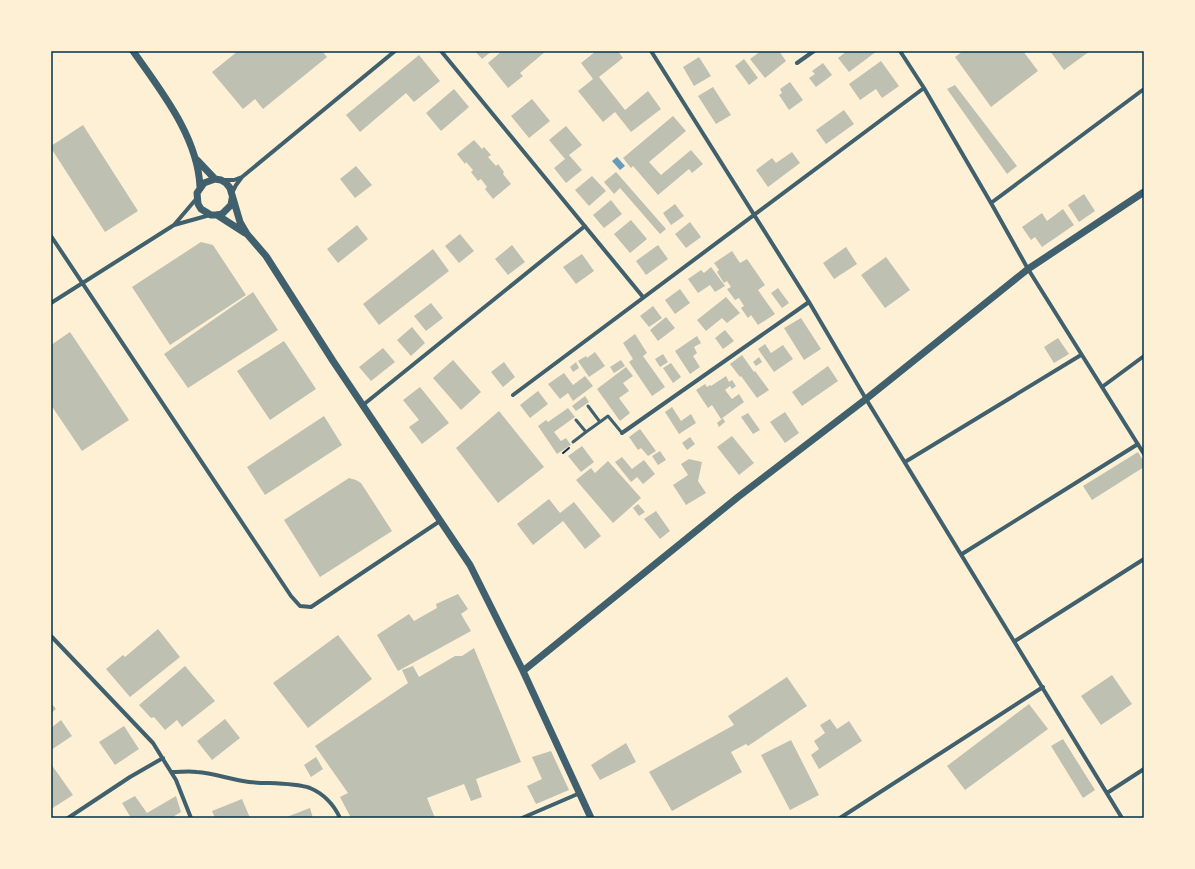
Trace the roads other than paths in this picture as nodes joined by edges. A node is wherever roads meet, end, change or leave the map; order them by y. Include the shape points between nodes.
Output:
1 (133, 51) edge
2 (395, 51) edge
3 (441, 51) edge
4 (651, 51) edge
5 (814, 51) edge
6 (900, 51) edge
7 (797, 63) dead end
8 (924, 88) junction
9 (1144, 89) edge
10 (195, 159) junction
11 (242, 177) junction
12 (218, 180) junction
13 (200, 187) junction
14 (1144, 192) edge
15 (232, 196) junction
16 (197, 198) junction
17 (991, 203) junction
18 (214, 215) junction
19 (755, 215) junction
20 (174, 225) junction
21 (585, 226) junction
22 (247, 234) junction
23 (51, 236) edge
24 (1028, 269) junction
25 (82, 283) junction
26 (643, 297) junction
27 (809, 302) junction
28 (51, 303) edge
29 (1082, 355) junction
30 (1144, 356) edge
31 (1102, 387) junction
32 (513, 395) dead end
33 (866, 399) junction
34 (363, 405) junction
35 (588, 406) dead end
36 (576, 420) dead end
37 (600, 422) junction
38 (586, 432) junction
39 (622, 433) joint
40 (573, 442) dead end
41 (1138, 444) junction
42 (1144, 454) edge
43 (905, 462) junction
44 (440, 521) junction
45 (962, 554) junction
46 (1144, 559) edge
47 (51, 636) edge
48 (1015, 641) junction
49 (523, 671) junction
50 (1043, 687) junction
51 (163, 758) junction
52 (1144, 770) edge
53 (172, 772) junction
54 (580, 793) junction
55 (1107, 793) junction
56 (74, 816) edge
57 (68, 818) edge
58 (191, 818) edge
59 (340, 818) edge
60 (522, 818) edge
61 (591, 818) edge
62 (840, 818) edge
63 (1122, 818) edge

1 - 10 street via 186,133
2 - 11 street
3 - 21 street
4 - 19 street
5 - 7 street
6 - 8 street
8 - 17 street
8 - 19 street
9 - 17 street
10 - 12 street
10 - 13 street
11 - 12 street
11 - 15 street
12 - 13 street via 204,183
12 - 15 street via 226,183
13 - 16 street
14 - 24 street
15 - 18 street via 231,205 227,210
15 - 22 street via 240,222
16 - 18 street via 201,209
16 - 20 street
17 - 24 street
18 - 20 street
18 - 22 street
19 - 26 street
19 - 27 street
20 - 25 street
21 - 26 street
21 - 34 street
22 - 34 street via 266,256
23 - 25 street
24 - 29 street
24 - 33 street
25 - 28 street
25 - 44 street via 300,606 311,607
26 - 32 street
27 - 33 street
27 - 39 street
29 - 31 street
29 - 43 street
30 - 31 street
31 - 41 street
33 - 43 street
33 - 49 street via 738,497
34 - 44 street
35 - 37 lane
36 - 38 lane
37 - 38 lane
37 - 39 lane via 608,416
38 - 40 lane
41 - 42 street
41 - 45 street
43 - 45 street
44 - 49 street via 470,565
45 - 48 street
46 - 48 street
47 - 51 street via 152,743
48 - 50 street
49 - 54 street
50 - 55 street
50 - 62 street
51 - 53 street
51 - 56 street via 130,777
52 - 55 street
53 - 58 street
53 - 59 street via 198,772 249,782 310,788 326,797
54 - 60 street
54 - 61 street
55 - 63 street
56 - 57 street

